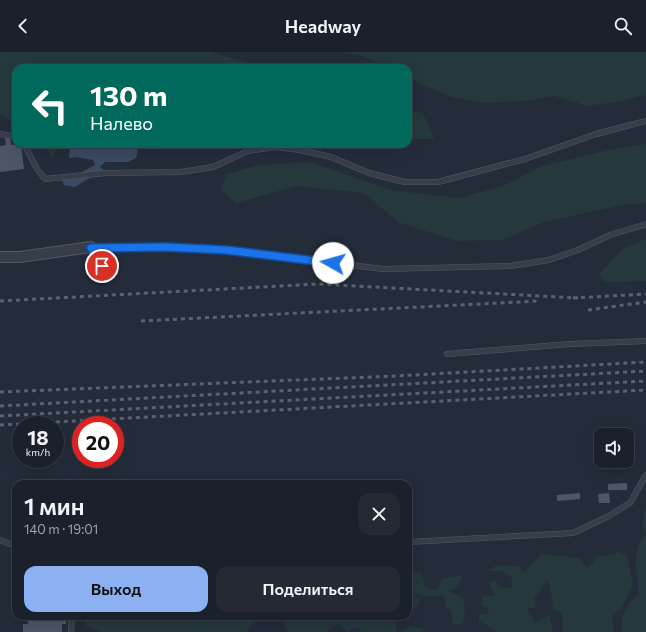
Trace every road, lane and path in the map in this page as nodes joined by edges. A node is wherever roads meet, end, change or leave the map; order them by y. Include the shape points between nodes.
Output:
1 (646, 121) edge
2 (0, 134) edge
3 (12, 136) edge
4 (26, 148) edge
5 (268, 148) edge
6 (283, 148) edge
7 (646, 224) edge
8 (91, 248) junction
9 (0, 257) edge
10 (108, 273) dead end
11 (646, 341) edge
12 (447, 354) dead end
13 (646, 475) edge
14 (0, 540) edge
15 (412, 542) edge
16 (12, 544) edge
17 (72, 620) edge
18 (71, 632) edge

1 - 6 lane via 596,134 526,159 438,182 405,182 369,173 331,158
2 - 3 lane
4 - 5 lane via 45,179 106,173 181,172 213,167 248,151
7 - 8 lane via 610,235 549,260 510,266 383,269 226,250 166,247
8 - 9 street
8 - 10 lane
11 - 12 lane
13 - 15 lane via 630,503 572,534
14 - 16 lane
17 - 18 lane

